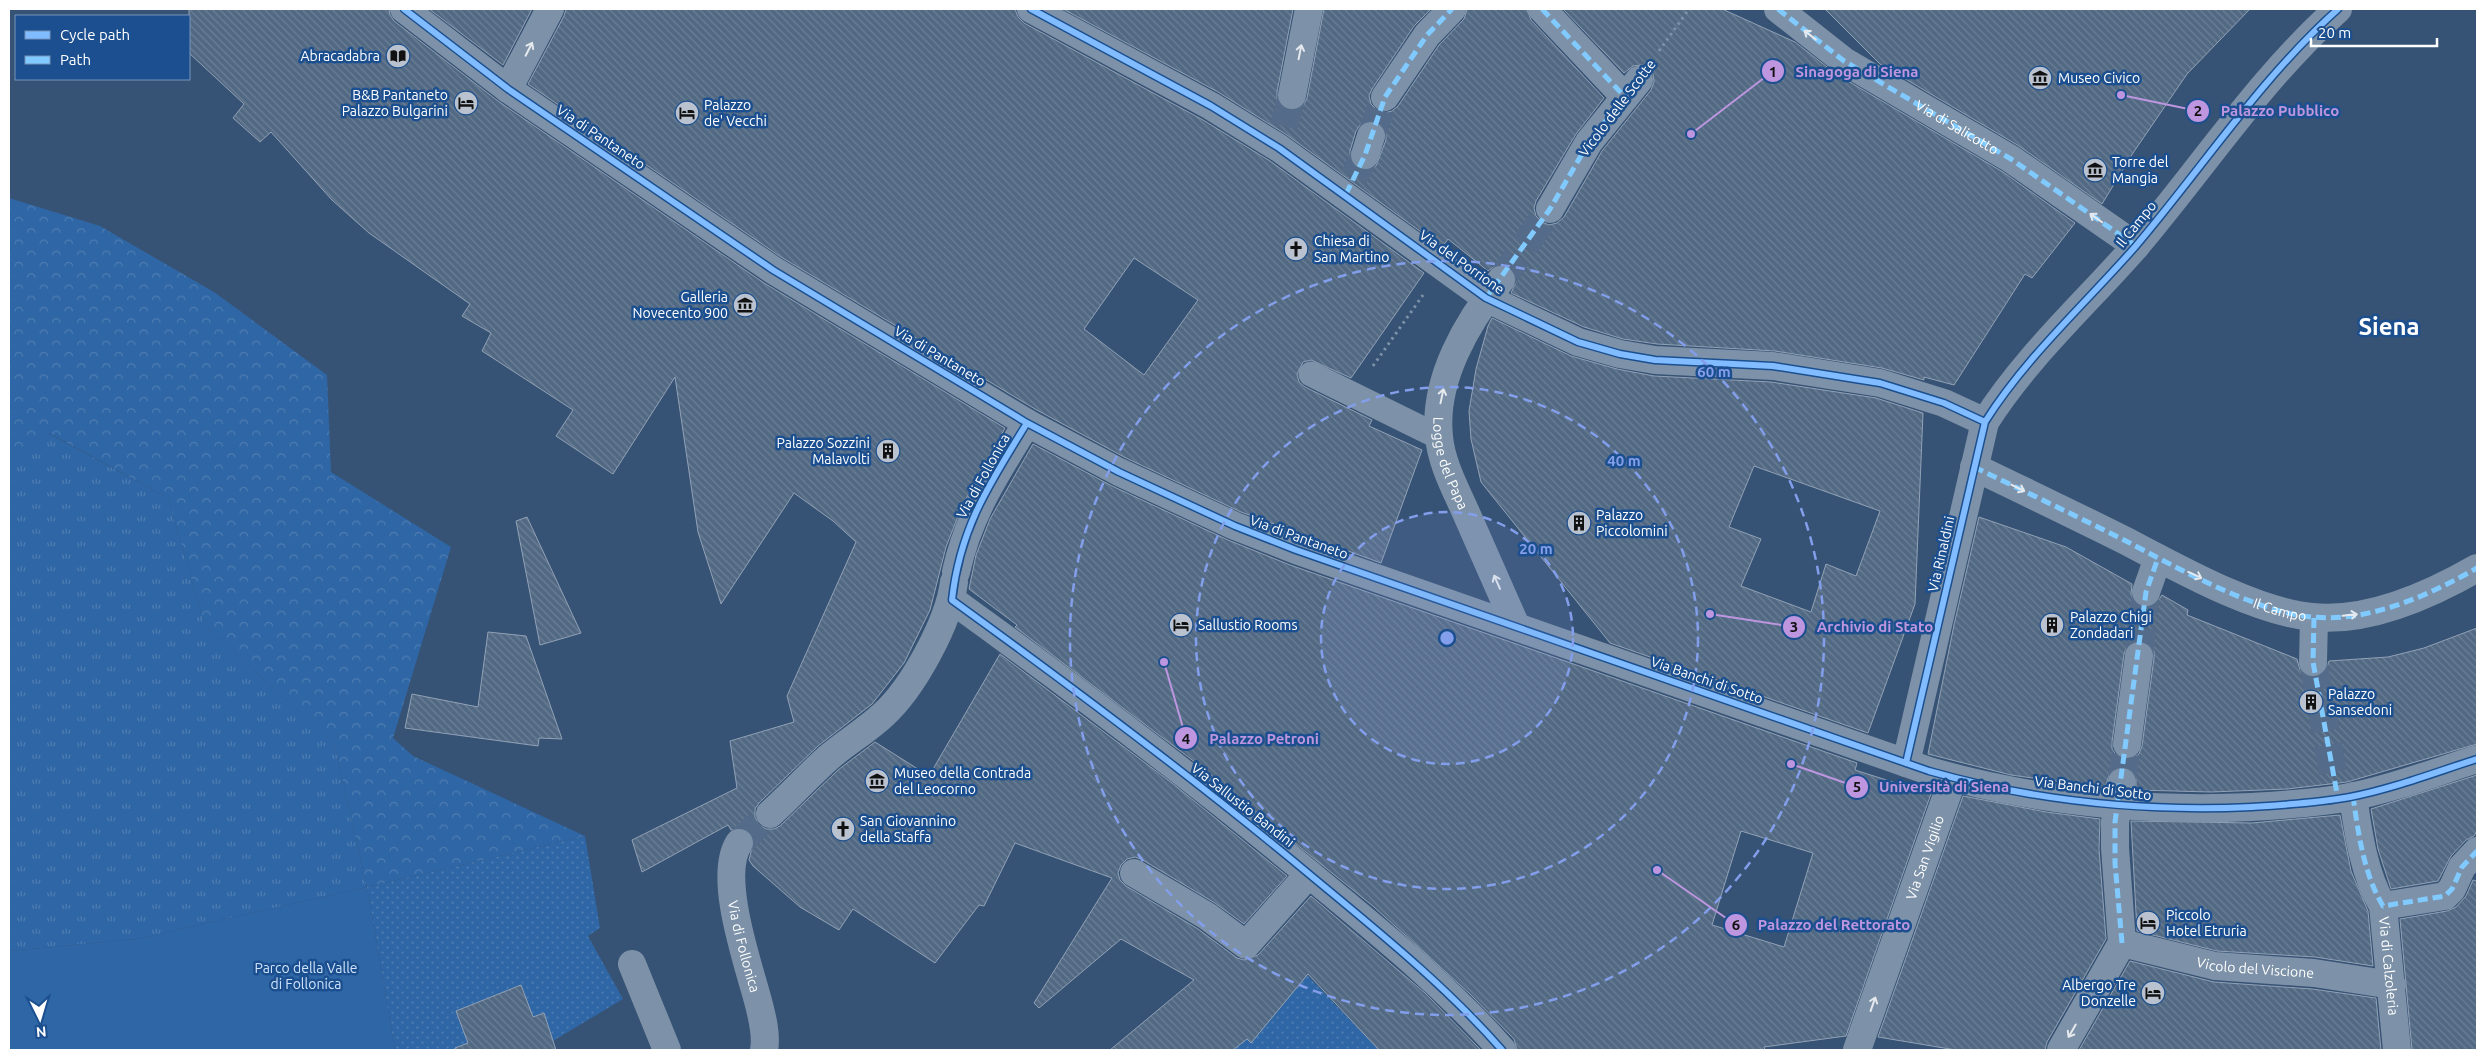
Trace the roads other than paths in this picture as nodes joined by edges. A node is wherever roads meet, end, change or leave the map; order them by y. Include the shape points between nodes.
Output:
1 (404, 9) edge
2 (550, 9) edge
3 (1030, 9) edge
4 (1308, 9) edge
5 (1452, 9) edge
6 (1542, 9) edge
7 (1778, 9) edge
8 (2338, 9) edge
9 (508, 89) junction
10 (1292, 96) tunnel mouth
11 (1385, 97) tunnel mouth
12 (1550, 209) tunnel mouth
13 (2136, 246) junction
14 (1494, 289) junction
15 (1311, 374) dead end
16 (1985, 422) junction
17 (1027, 423) junction
18 (1439, 437) junction
19 (1974, 467) junction
20 (2158, 558) junction
21 (2477, 568) edge
22 (954, 584) junction
23 (2146, 592) tunnel mouth
24 (2314, 618) junction
25 (1516, 626) junction
26 (2139, 656) tunnel mouth
27 (2313, 662) tunnel mouth
28 (2127, 744) tunnel mouth
29 (2477, 759) edge
30 (1906, 763) junction
31 (1954, 778) junction
32 (2342, 791) junction
33 (2120, 794) junction
34 (770, 814) tunnel mouth
35 (739, 843) tunnel mouth
36 (2477, 851) edge
37 (1134, 873) dead end
38 (1309, 874) junction
39 (2383, 906) junction
40 (2122, 943) junction
41 (632, 964) dead end
42 (2392, 985) junction
43 (667, 1050) edge
44 (764, 1050) edge
45 (1502, 1050) edge
46 (1857, 1050) edge
47 (2061, 1050) edge
48 (2397, 1050) edge

1 - 9 street, Via di Pantaneto
9 -> 2 street
3 - 14 street, Via del Porrione via 1211,106 1359,166
10 -> 4 street
5 - 11 street via 1426,35
6 - 12 street, Vicolo delle Scotte via 1632,89 1589,142
13 -> 7 street, Via di Salicotto via 2011,159 1844,61
8 - 13 street, Il Campo via 2292,52 2266,82
9 - 17 street, Via di Pantaneto via 773,270
13 - 16 street, Il Campo via 2008,388
14 - 16 street, Via del Porrione via 1578,342 1604,350 1655,360 1773,366 1848,377 1944,403
18 -> 14 street, Logge del Papa via 1438,415 1448,370
15 - 18 lane
16 - 19 street, Il Campo
17 - 22 street, Via di Follonica via 974,513 962,546
17 - 25 street, Via di Pantaneto via 1120,472 1235,526
25 -> 18 street, Logge del Papa via 1448,470
19 -> 20 street, Il Campo
19 - 30 street, Via Rinaldini
20 - 23 street
20 -> 24 street, Il Campo via 2247,599
24 -> 21 street, Il Campo via 2376,611 2425,594
22 - 34 street, Via di Follonica via 919,668 891,707 828,758
22 - 38 street, Via Sallustio Bandini
24 - 27 street
25 - 30 street, Via Banchi di Sotto
26 - 28 street
29 - 32 street, Via Banchi di Sotto
30 - 31 street, Via Banchi di Sotto
31 - 33 street, Via Banchi di Sotto via 2072,801
46 -> 31 street, Via San Vigilio
32 - 33 street, Via Banchi di Sotto via 2232,808
32 - 39 street, Via di Calzoleria via 2373,887
33 - 40 street via 2115,863
35 - 44 street, Via di Follonica via 732,858 731,888 761,1012
36 - 39 street via 2462,867 2445,896
37 - 38 street via 1208,916 1246,945
38 - 45 street, Via Sallustio Bandini via 1425,972
39 - 42 street, Via di Calzoleria
40 - 42 street, Vicolo del Viscione via 2216,966 2303,972
40 -> 47 street
41 - 43 street
42 - 48 street, Via di Calzoleria

